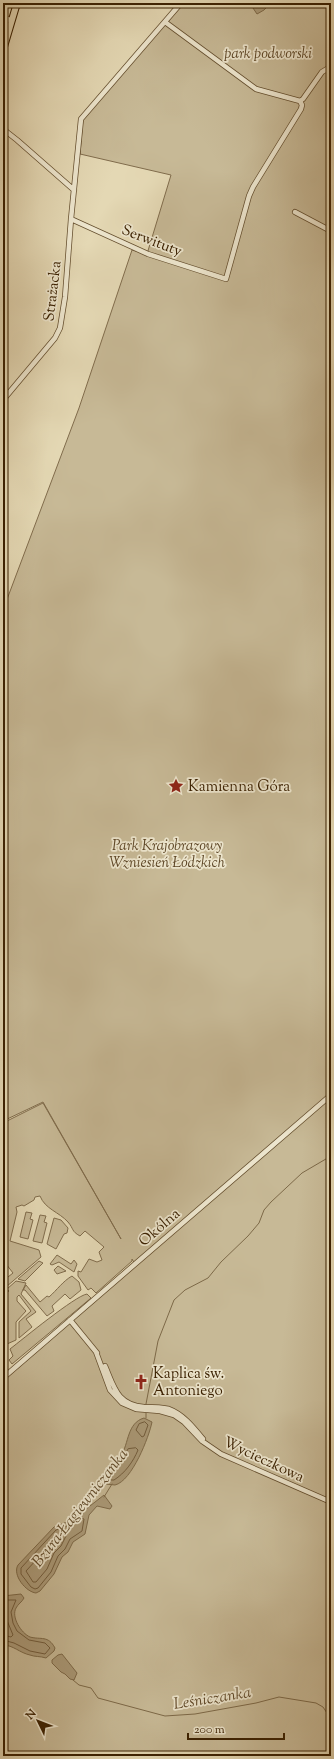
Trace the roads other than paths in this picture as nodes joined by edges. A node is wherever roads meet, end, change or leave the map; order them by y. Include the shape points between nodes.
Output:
1 (17, 3) edge
2 (181, 3) edge
3 (3, 16) edge
4 (11, 21) junction
5 (165, 22) junction
6 (3, 50) edge
7 (331, 70) edge
8 (300, 101) junction
9 (3, 129) edge
10 (74, 190) junction
11 (295, 212) dead end
12 (71, 219) junction
13 (331, 231) edge
14 (3, 400) edge
15 (331, 1095) edge
16 (70, 1320) junction
17 (3, 1378) edge
18 (331, 1502) edge

1 - 4 main road
2 - 5 street, Strażacka
3 - 4 street
4 - 6 main road
5 - 8 street via 256,89
5 - 10 street, Strażacka via 82,117
7 - 8 street via 322,72
8 - 12 street, Serwituty via 301,109 249,196 226,279 148,254
9 - 10 street
10 - 12 street, Strażacka
11 - 13 street
12 - 14 street, Strażacka via 68,271 60,330
15 - 16 street, Okólna
16 - 17 street, Okólna
16 - 18 street, Wycieczkowa via 96,1352 113,1387 124,1400 138,1406 176,1412 209,1446 229,1458

